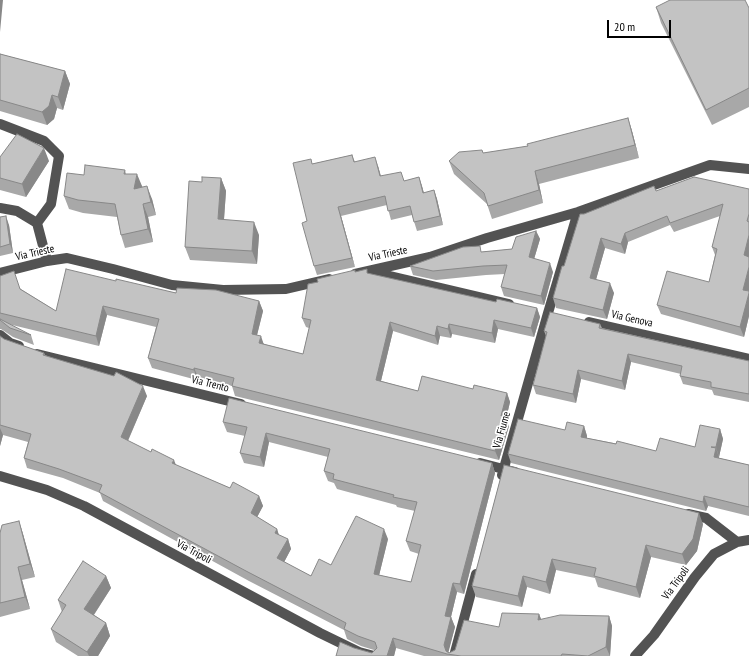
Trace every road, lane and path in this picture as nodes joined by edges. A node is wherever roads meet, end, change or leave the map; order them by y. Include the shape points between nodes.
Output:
1 (0, 124) edge
2 (749, 169) edge
3 (0, 208) edge
4 (578, 212) junction
5 (37, 223) junction
6 (47, 261) junction
7 (369, 271) junction
8 (0, 273) edge
9 (516, 305) edge
10 (579, 320) edge
11 (0, 334) edge
12 (749, 359) edge
13 (248, 406) edge
14 (472, 461) edge
15 (504, 469) junction
16 (526, 474) edge
17 (0, 476) edge
18 (500, 484) edge
19 (676, 511) edge
20 (749, 540) edge
21 (737, 542) junction
22 (478, 566) edge
23 (374, 656) edge
24 (454, 656) edge
25 (635, 656) edge

1 - 5 street via 44,142 58,156 51,204
2 - 4 street, Via Trieste via 710,165
3 - 5 street via 17,211
4 - 7 street, Via Trieste via 430,257
4 - 15 street, Via Fiume
5 - 6 street
6 - 7 street, Via Trieste via 67,258 172,285 223,290 286,289
6 - 8 street, Via Trieste
7 - 9 street
10 - 12 street, Via Genova
11 - 13 street, Via Trento via 10,342 39,354
14 - 15 street
15 - 16 street
15 - 18 street, Via Fiume
17 - 23 street, Via Tripoli via 47,490 84,506 320,633 359,652
19 - 21 street via 706,518
20 - 21 street, Via Tripoli
21 - 25 street, Via Tripoli via 714,554 654,635
22 - 24 street

